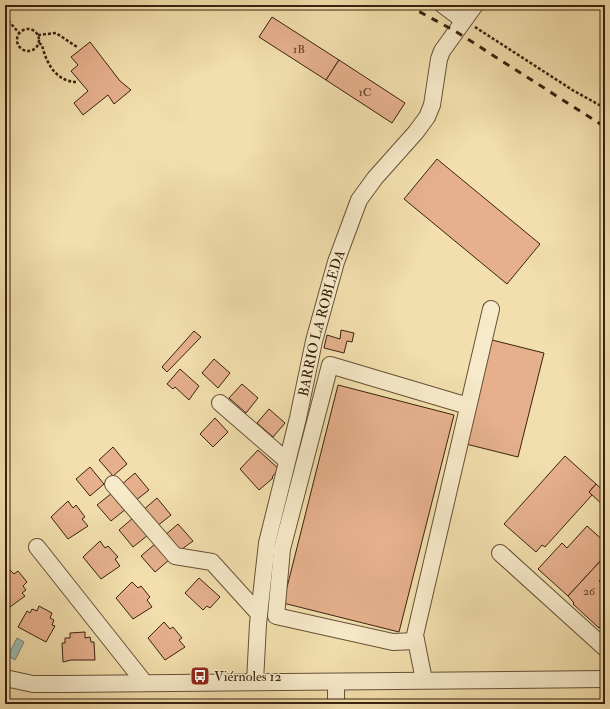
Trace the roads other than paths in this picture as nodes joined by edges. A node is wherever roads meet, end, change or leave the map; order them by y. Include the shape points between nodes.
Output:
1 (443, 5) edge
2 (475, 5) edge
3 (463, 20) junction
4 (491, 309) dead end
5 (220, 403) dead end
6 (468, 406) junction
7 (287, 461) junction
8 (113, 484) dead end
9 (37, 546) dead end
10 (500, 553) dead end
11 (259, 614) junction
12 (416, 641) junction
13 (605, 648) edge
14 (5, 678) edge
15 (601, 679) edge
16 (424, 680) junction
17 (144, 682) junction
18 (255, 682) junction
19 (336, 682) junction
20 (336, 704) edge

1 - 3 street
2 - 3 street, BARRIO LA ROBLEDA
3 - 7 street, BARRIO LA ROBLEDA via 447,42 439,59 432,105 427,117 375,178 359,200 351,218 314,341
4 - 6 street
5 - 7 street
6 - 12 street via 415,635
6 - 12 street via 330,365 282,549 276,616 393,642
7 - 11 street, BARRIO LA ROBLEDA via 267,543
8 - 11 street via 175,556 212,562
9 - 17 street
10 - 13 street
11 - 18 street, BARRIO LA ROBLEDA
12 - 16 street
14 - 17 street via 33,684
15 - 16 street
16 - 19 street
17 - 18 street
18 - 19 street
19 - 20 street

